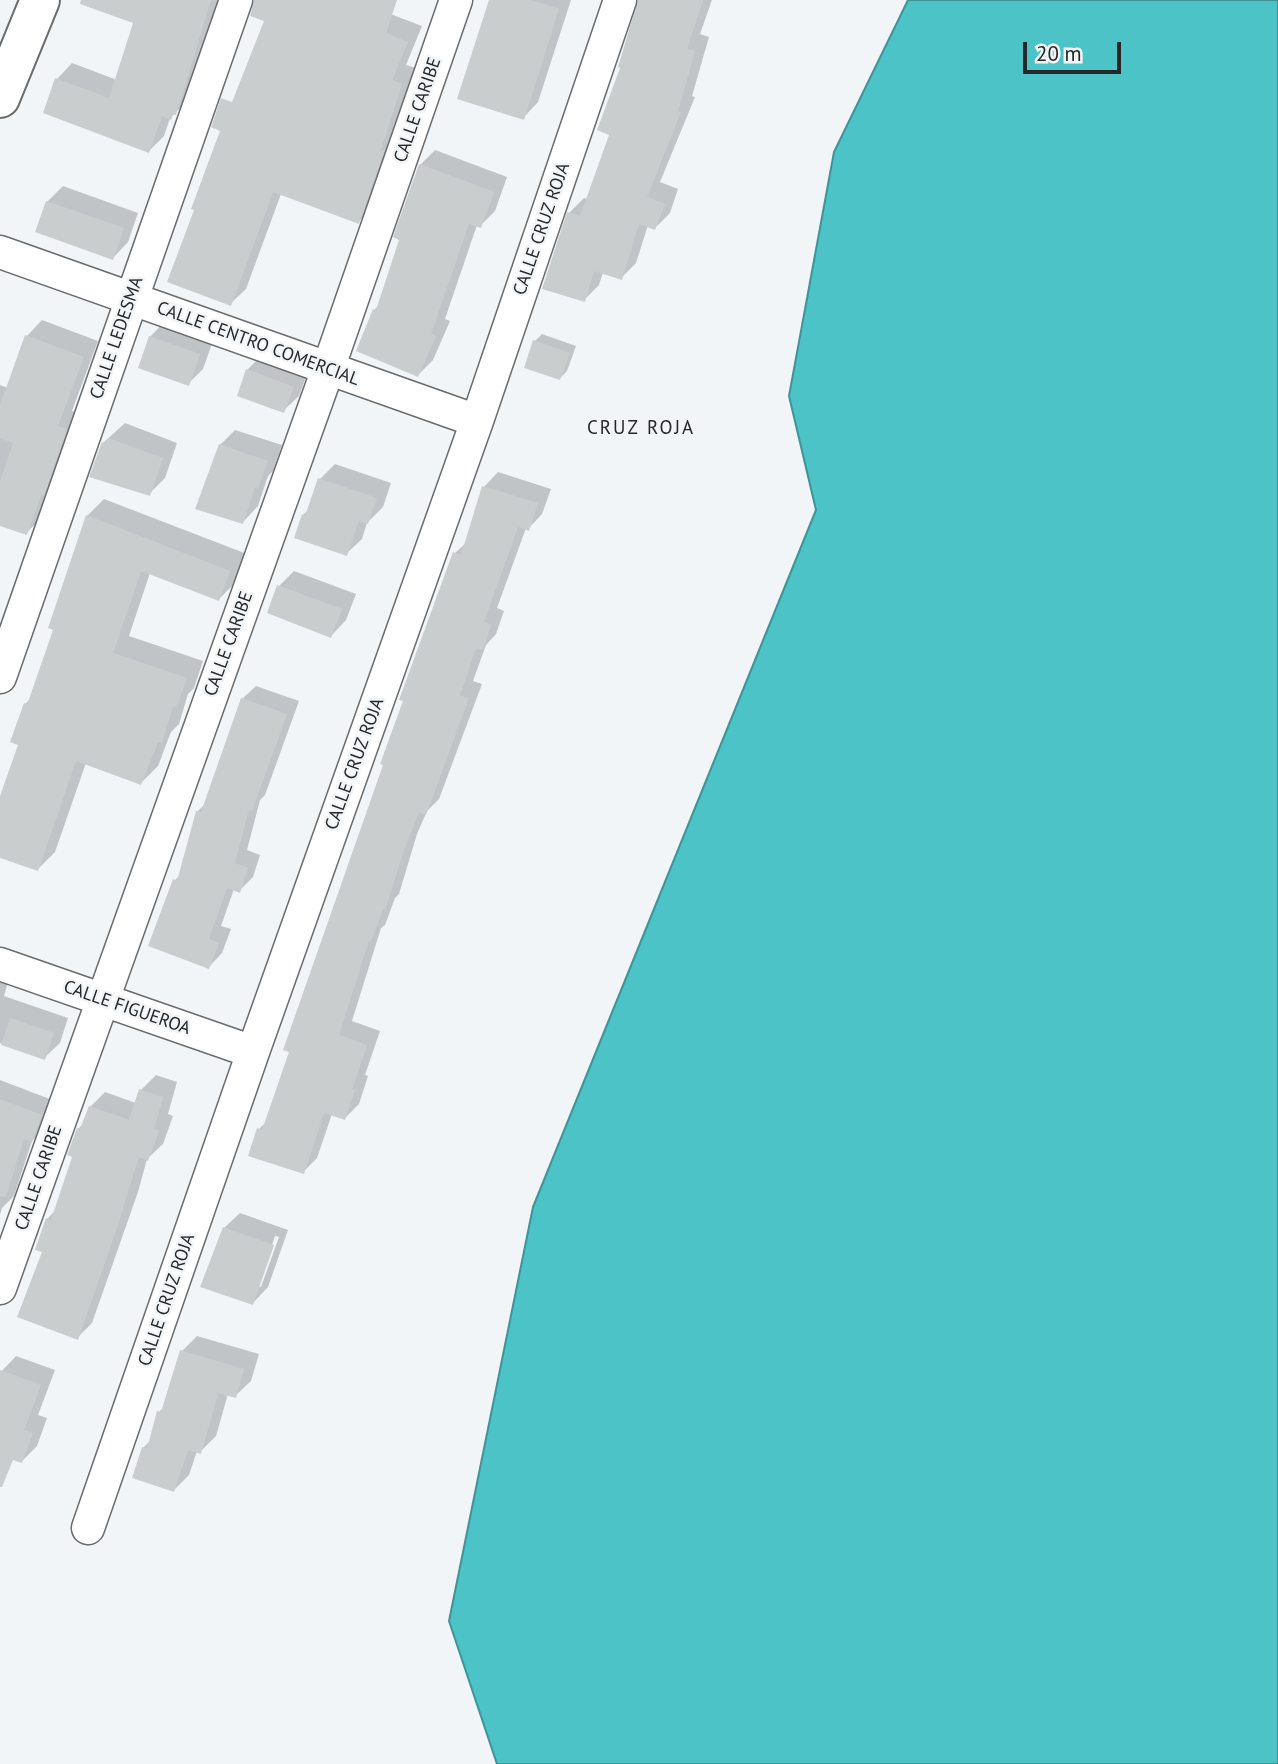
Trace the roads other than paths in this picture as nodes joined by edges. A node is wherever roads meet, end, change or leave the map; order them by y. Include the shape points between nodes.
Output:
1 (40, 0) edge
2 (236, 0) edge
3 (456, 0) edge
4 (621, 0) edge
5 (0, 98) edge
6 (0, 252) edge
7 (131, 298) junction
8 (328, 369) junction
9 (477, 421) junction
10 (0, 677) edge
11 (0, 964) edge
12 (102, 999) junction
13 (253, 1052) junction
14 (0, 1288) edge
15 (88, 1528) dead end

1 - 5 main road
2 - 7 street, CALLE LEDESMA
3 - 8 street, CALLE CARIBE
4 - 9 street, CALLE CRUZ ROJA
6 - 7 street, CALLE CENTRO COMERCIAL
7 - 8 street, CALLE CENTRO COMERCIAL
7 - 10 street, CALLE LEDESMA
8 - 9 street, CALLE CENTRO COMERCIAL
8 - 12 street, CALLE CARIBE
9 - 13 street, CALLE CRUZ ROJA
11 - 12 street, CALLE FIGUEROA
12 - 13 street, CALLE FIGUEROA
12 - 14 street, CALLE CARIBE
13 - 15 street, CALLE CRUZ ROJA

